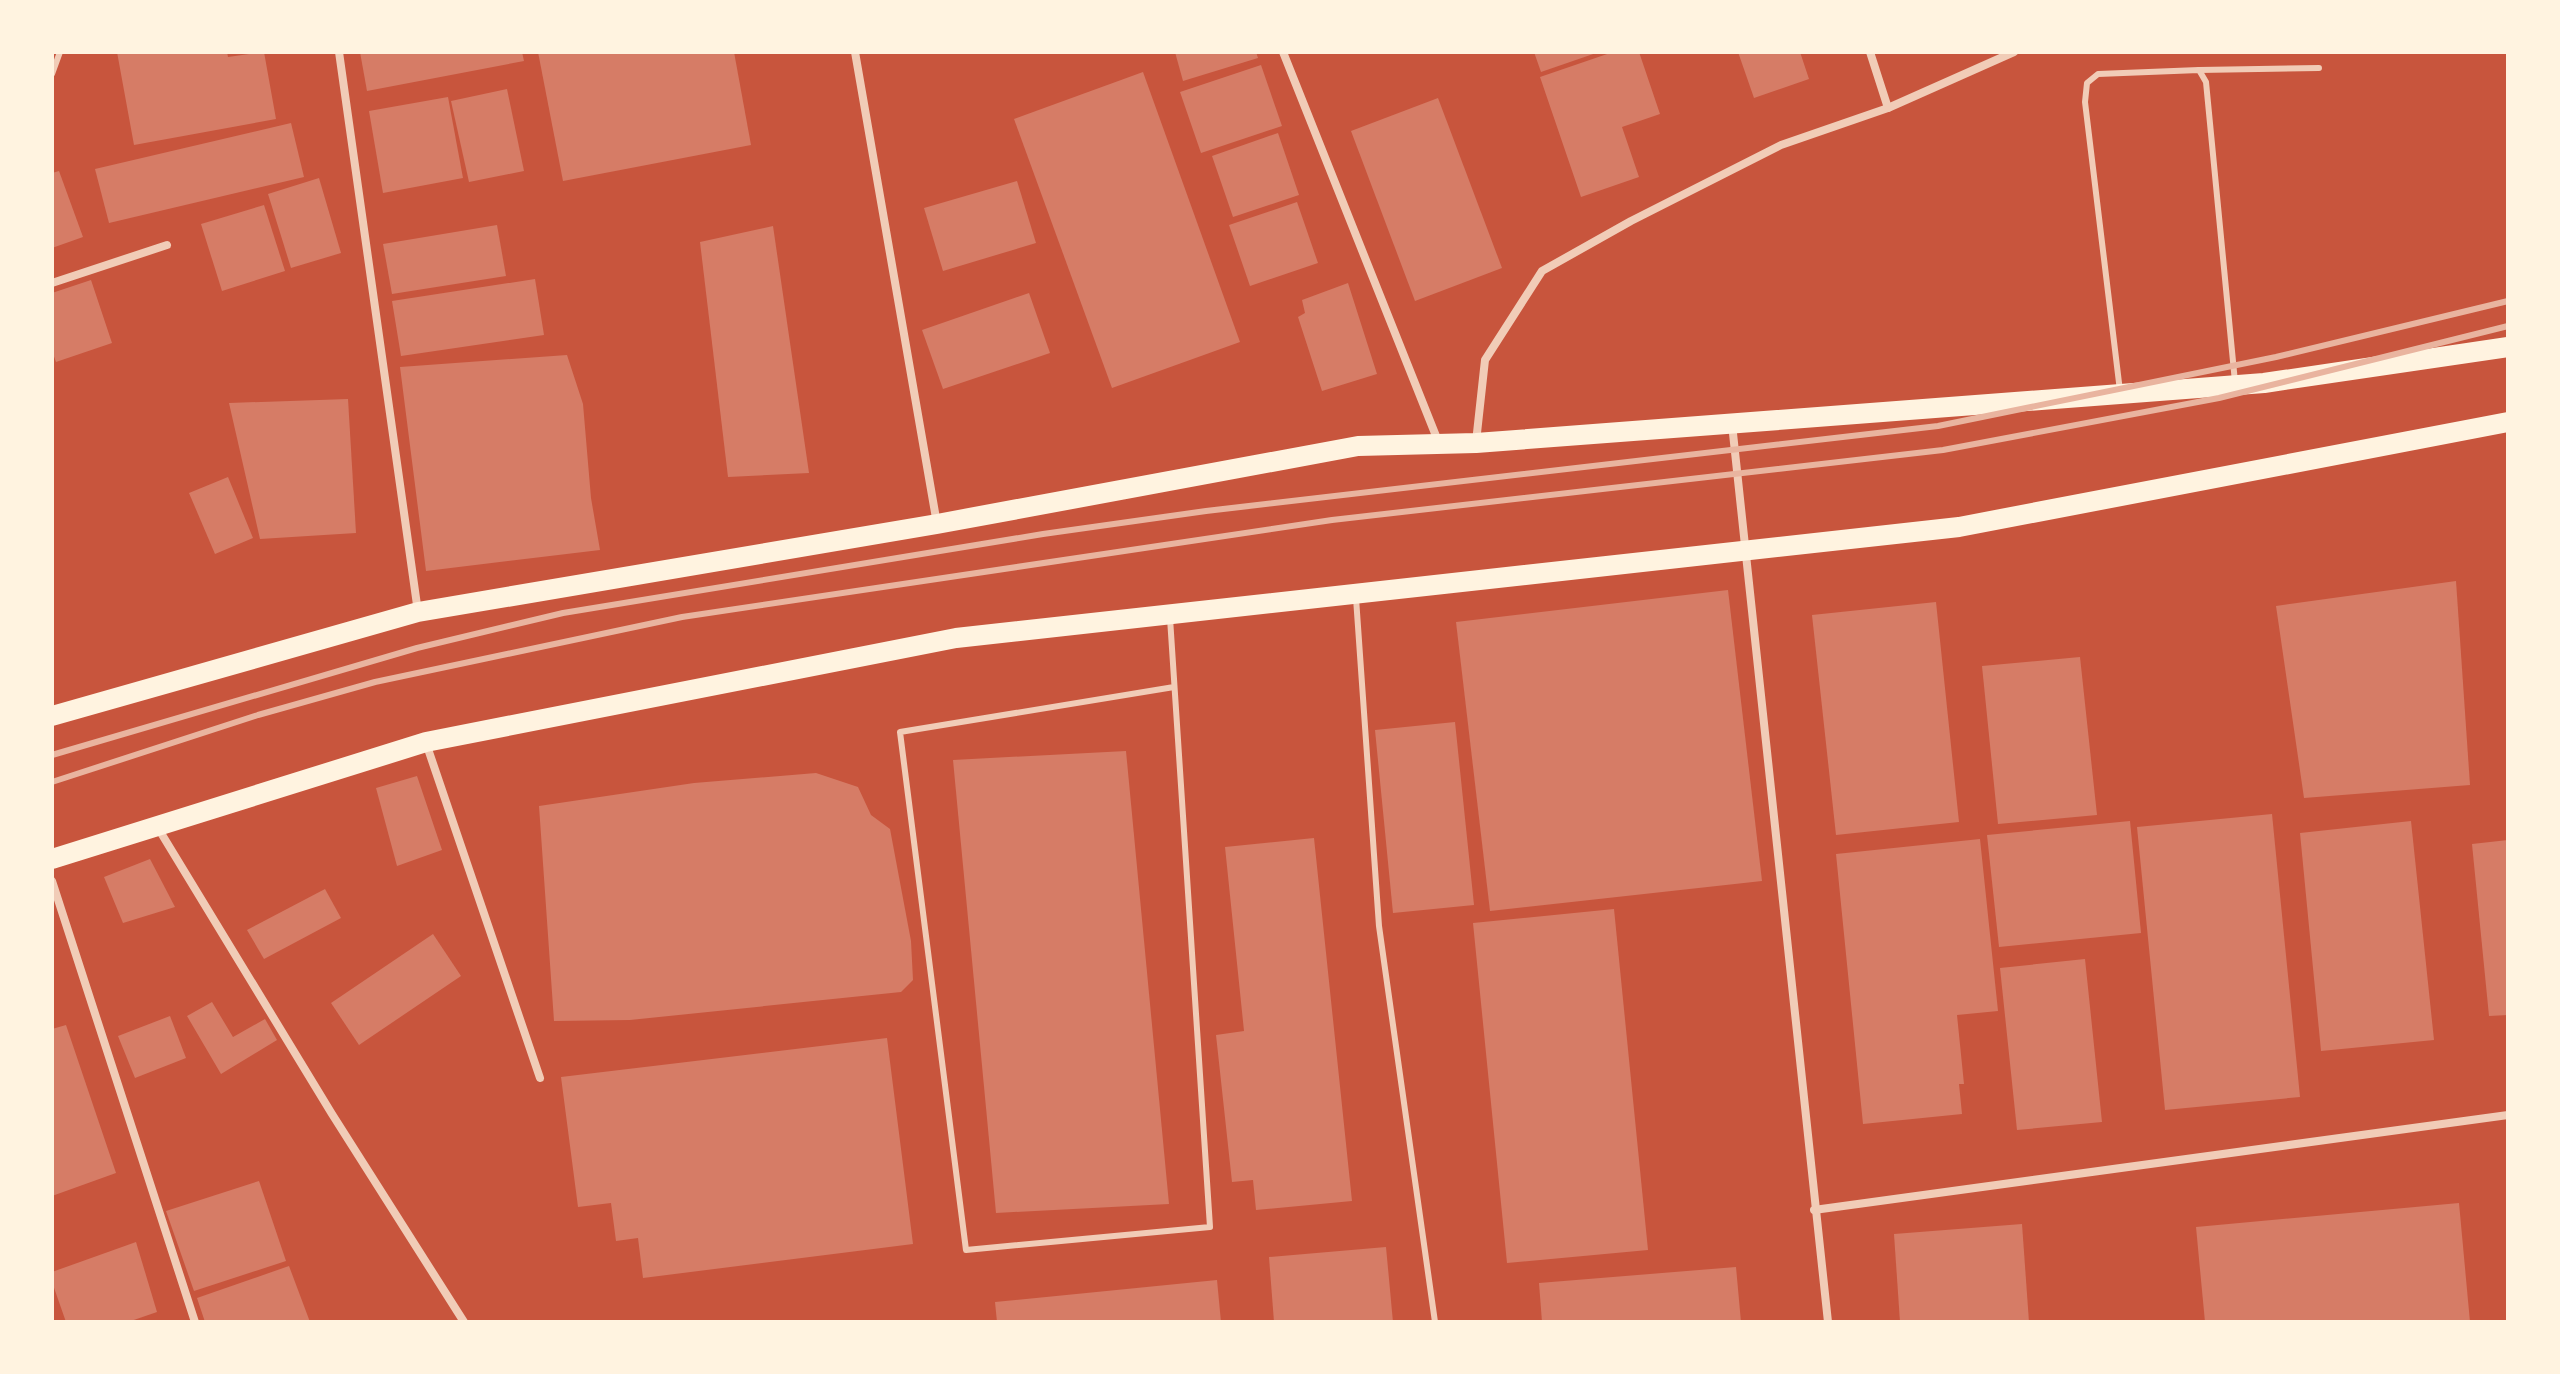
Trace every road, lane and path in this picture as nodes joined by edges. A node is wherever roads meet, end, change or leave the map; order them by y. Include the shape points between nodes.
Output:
1 (60, 52) edge
2 (339, 52) edge
3 (855, 52) edge
4 (1283, 52) edge
5 (1870, 52) edge
6 (2014, 52) edge
7 (2319, 68) dead end
8 (2199, 70) junction
9 (52, 74) edge
10 (1888, 108) junction
11 (167, 245) dead end
12 (52, 283) edge
13 (2508, 347) edge
14 (2236, 385) junction
15 (2121, 394) junction
16 (2508, 422) edge
17 (1732, 423) junction
18 (1476, 443) junction
19 (1439, 445) junction
20 (937, 524) junction
21 (1745, 552) junction
22 (1355, 594) junction
23 (418, 612) junction
24 (1169, 615) junction
25 (1174, 687) junction
26 (52, 716) edge
27 (426, 742) junction
28 (156, 824) junction
29 (52, 859) edge
30 (52, 881) edge
31 (540, 1078) dead end
32 (2508, 1115) edge
33 (1814, 1210) junction
34 (195, 1322) edge
35 (464, 1322) edge
36 (1435, 1322) edge
37 (1828, 1322) edge

1 - 9 lane
2 - 23 street
3 - 20 street
4 - 19 street
5 - 10 street
6 - 10 street
7 - 8 lane
8 - 14 lane via 2206,82
8 - 15 lane via 2098,74 2087,83 2085,102
10 - 18 street via 1781,145 1542,271 1485,360
11 - 12 street
13 - 14 main road
14 - 15 main road
15 - 17 main road
16 - 21 main road via 1959,527
17 - 18 main road
17 - 21 street
18 - 19 main road
19 - 20 main road via 1358,446
20 - 23 main road
21 - 22 main road
21 - 33 street
22 - 24 main road
22 - 36 lane via 1379,926
23 - 26 main road
24 - 25 lane
24 - 27 main road via 956,638
25 - 25 lane via 1210,1227 966,1250 900,732
27 - 28 main road
27 - 31 street
28 - 29 main road
28 - 35 street
30 - 34 street
32 - 33 street
33 - 37 street

